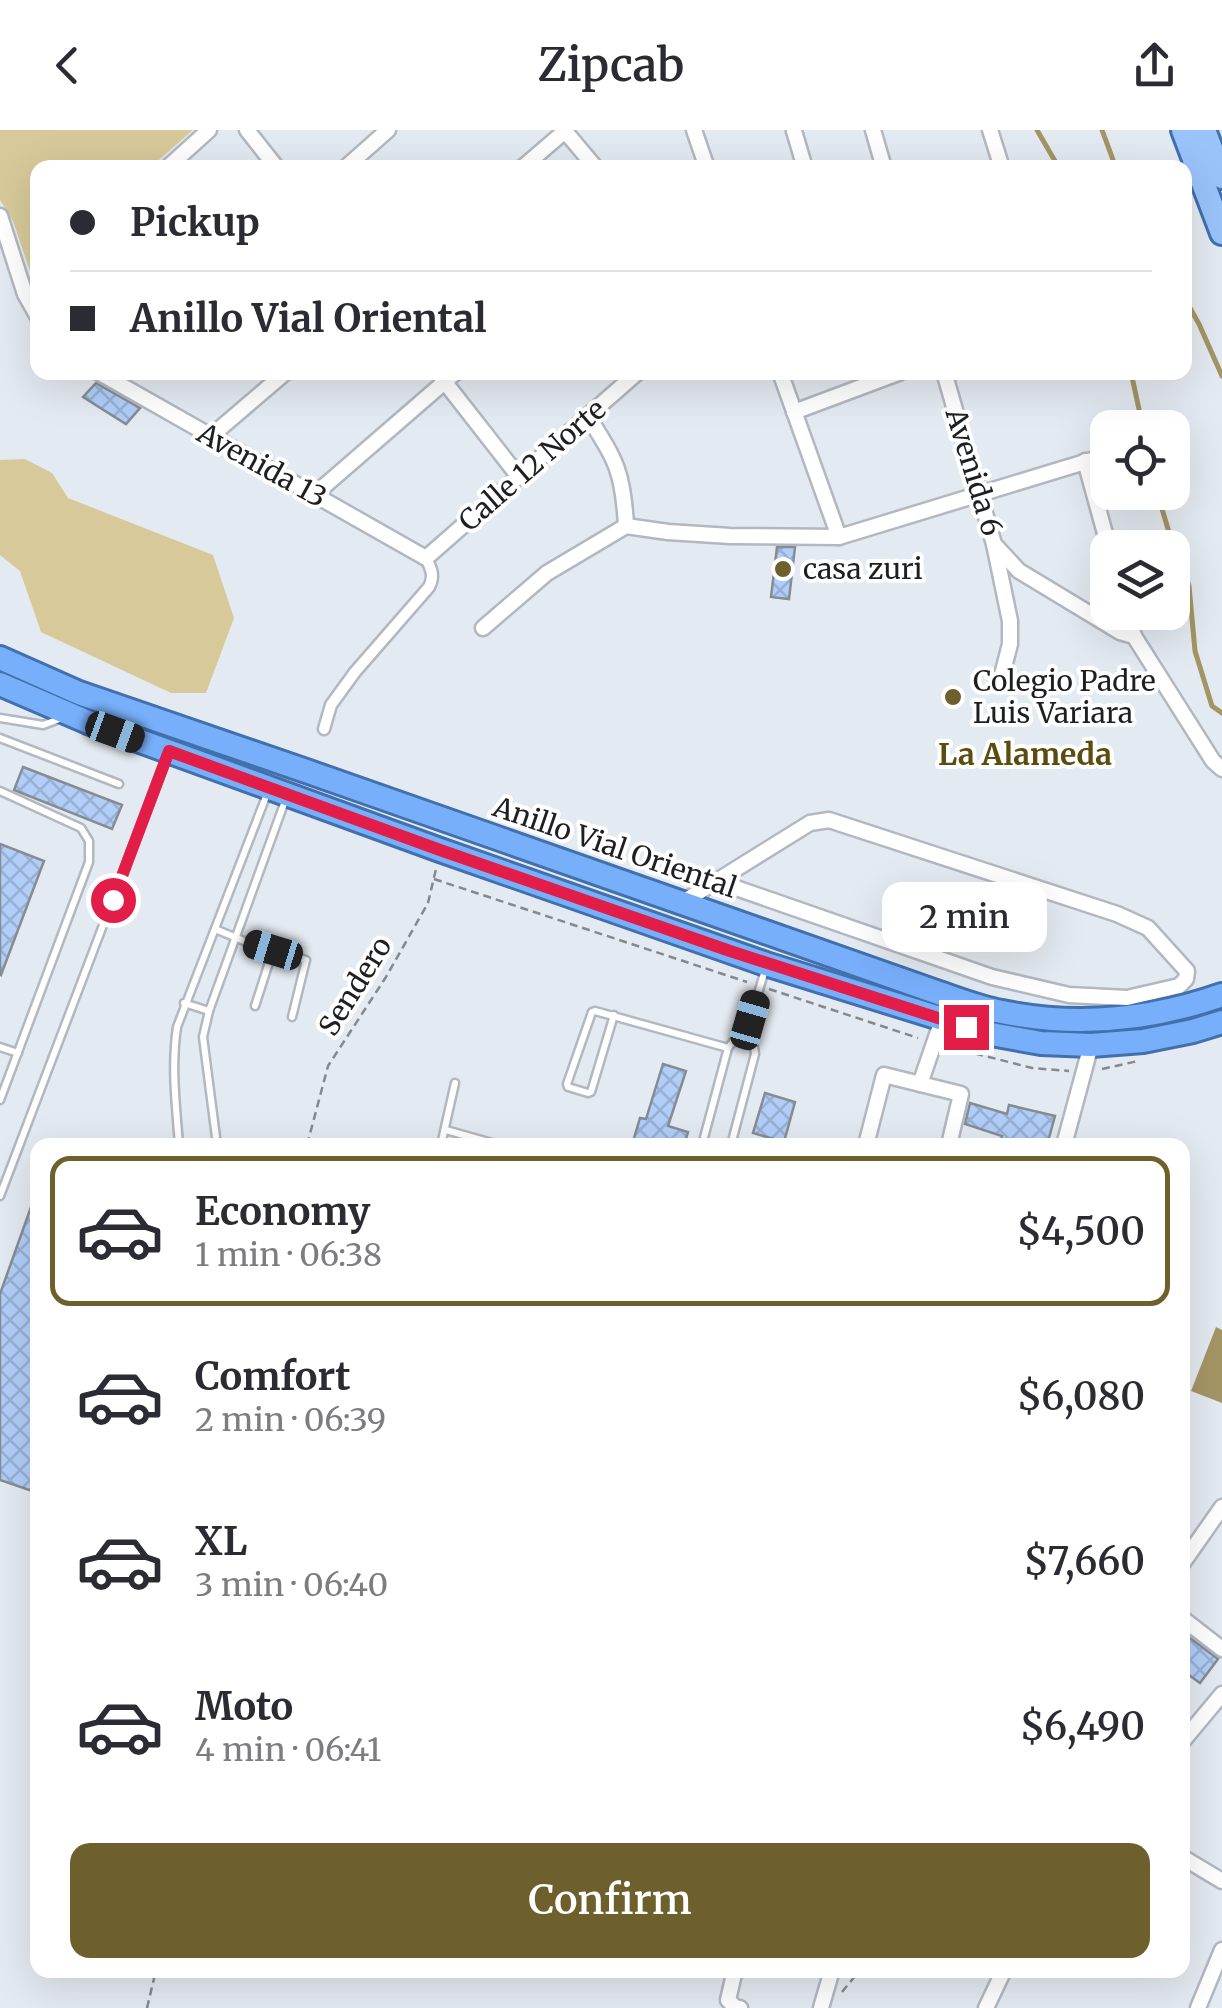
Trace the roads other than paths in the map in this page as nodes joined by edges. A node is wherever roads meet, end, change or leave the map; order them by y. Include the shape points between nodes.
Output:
1 (208, 130) edge
2 (248, 130) edge
3 (388, 130) edge
4 (564, 130) edge
5 (694, 130) edge
6 (873, 130) edge
7 (990, 130) edge
8 (1182, 130) edge
9 (1204, 130) edge
10 (794, 131) edge
11 (176, 160) edge
12 (271, 160) edge
13 (364, 160) edge
14 (531, 160) edge
15 (589, 160) edge
16 (704, 160) edge
17 (803, 160) edge
18 (882, 160) edge
19 (999, 160) edge
20 (1222, 177) edge
21 (0, 216) edge
22 (1222, 233) edge
23 (30, 290) edge
24 (25, 294) junction
25 (30, 303) edge
26 (115, 380) edge
27 (277, 380) edge
28 (442, 380) edge
29 (449, 380) edge
30 (629, 380) edge
31 (783, 380) edge
32 (866, 380) edge
33 (946, 380) edge
34 (794, 412) junction
35 (588, 416) junction
36 (210, 437) junction
37 (1090, 460) edge
38 (1085, 462) junction
39 (519, 477) junction
40 (979, 494) junction
41 (314, 495) junction
42 (626, 526) junction
43 (1104, 530) edge
44 (838, 538) junction
45 (994, 544) junction
46 (426, 558) junction
47 (483, 628) dead end
48 (1132, 630) edge
49 (1134, 636) junction
50 (0, 658) edge
51 (1002, 675) dead end
52 (0, 684) edge
53 (70, 714) junction
54 (0, 718) edge
55 (324, 729) dead end
56 (0, 738) edge
57 (169, 751) junction
58 (1222, 768) edge
59 (119, 784) dead end
60 (0, 791) edge
61 (279, 791) junction
62 (716, 882) junction
63 (683, 902) junction
64 (215, 929) junction
65 (236, 938) junction
66 (273, 950) junction
67 (763, 975) junction
68 (1215, 996) edge
69 (184, 1003) junction
70 (256, 1006) dead end
71 (209, 1011) junction
72 (614, 1015) junction
73 (292, 1017) dead end
74 (750, 1020) junction
75 (942, 1020) junction
76 (1222, 1022) edge
77 (1091, 1045) junction
78 (0, 1047) edge
79 (728, 1048) junction
80 (18, 1053) junction
81 (456, 1083) dead end
82 (920, 1084) junction
83 (0, 1100) edge
84 (446, 1130) junction
85 (178, 1138) edge
86 (216, 1138) edge
87 (443, 1138) edge
88 (474, 1138) edge
89 (704, 1138) edge
90 (733, 1138) edge
91 (868, 1138) edge
92 (951, 1138) edge
93 (1066, 1138) edge
94 (0, 1196) edge
95 (1222, 1507) edge
96 (1190, 1553) edge
97 (1190, 1624) edge
98 (1222, 1649) edge
99 (1222, 1695) edge
100 (1190, 1733) edge
101 (1190, 1861) edge
102 (1222, 1881) edge
103 (1222, 1950) edge
104 (735, 1978) edge
105 (830, 1978) edge
106 (1000, 1978) edge
107 (734, 2004) edge
108 (988, 2004) edge
109 (821, 2008) edge
110 (1007, 2008) edge
111 (1198, 2008) edge

1 - 11 street
2 - 12 street
3 - 13 street
4 - 14 street
4 - 15 street
5 - 16 street
6 - 18 street
7 - 19 street
8 - 22 main road
9 - 20 main road
10 - 17 street
21 - 24 street
23 - 24 street
24 - 25 street
26 - 36 street, Avenida 13
27 - 36 street
28 - 41 street
29 - 39 street
30 - 35 street, Calle 12 Norte
31 - 34 street
32 - 34 street
33 - 40 street, Avenida 6
34 - 44 street
35 - 39 street, Calle 12 Norte
35 - 42 street via 617,462
36 - 41 street, Avenida 13
37 - 38 street
38 - 40 street
38 - 43 street
39 - 46 street, Calle 12 Norte
40 - 44 street
40 - 45 street, Avenida 6
41 - 46 street, Avenida 13
42 - 44 street
42 - 47 street via 547,573
45 - 49 street, Avenida 6 via 1019,571
45 - 51 street via 1010,621
46 - 55 street via 430,587 354,672
48 - 49 street
49 - 58 street
50 - 63 highway, Anillo Vial Oriental via 79,694
52 - 53 highway
53 - 54 lane via 43,725
53 - 57 highway
56 - 59 lane
57 - 61 highway
57 - 94 lane
60 - 80 lane via 81,828 89,841 89,862
61 - 64 lane
61 - 65 lane
61 - 67 highway
62 - 62 street via 810,822 829,820 1117,914 1148,928 1187,971 1186,979 1128,998 1069,996 992,977
62 - 63 street
63 - 68 highway, Anillo Vial Oriental via 1000,1012 1067,1021 1135,1018
64 - 65 lane
64 - 69 lane
65 - 66 lane
65 - 71 lane
66 - 70 lane
66 - 73 lane via 306,960
67 - 74 lane
67 - 75 highway
69 - 71 lane
69 - 85 lane via 172,1055
71 - 86 lane via 203,1037
72 - 72 lane via 592,1012 568,1087 591,1092
72 - 79 lane
74 - 79 lane
74 - 90 lane via 755,1054
75 - 77 highway via 1024,1040
75 - 82 street
76 - 77 highway via 1143,1041
77 - 93 street
78 - 80 lane
79 - 89 lane
80 - 83 lane
81 - 84 lane
82 - 91 street via 884,1075
82 - 92 street via 962,1094
84 - 87 lane
84 - 88 lane
95 - 96 street
97 - 98 street
99 - 100 street
101 - 102 street
103 - 111 street
104 - 107 street
105 - 109 street
106 - 108 street
108 - 110 street

